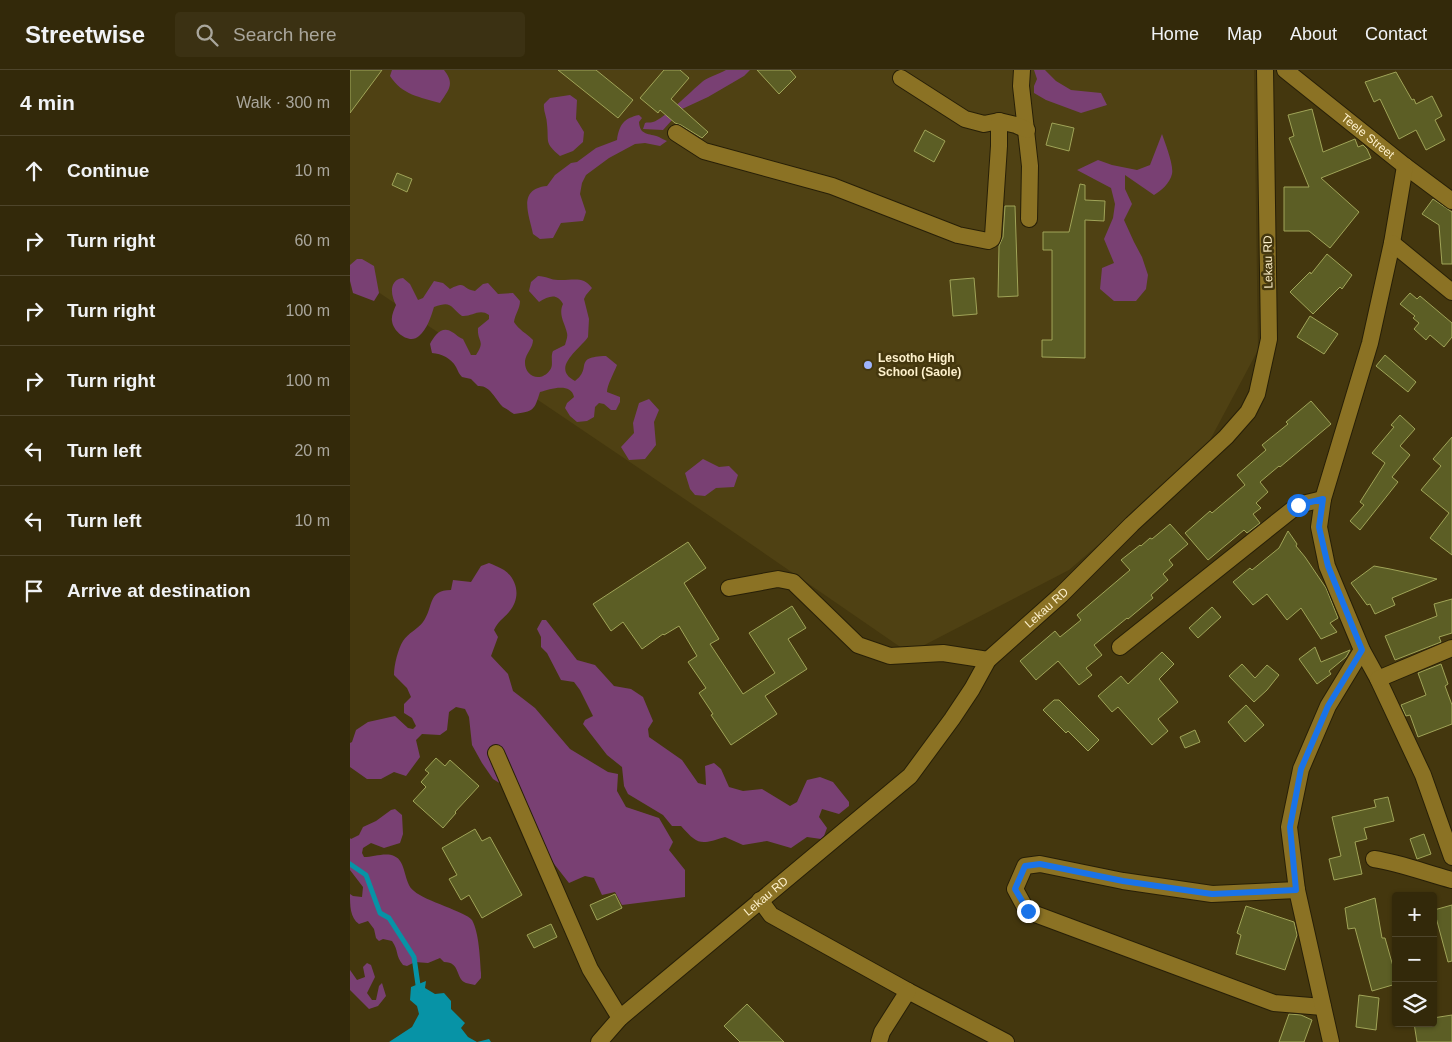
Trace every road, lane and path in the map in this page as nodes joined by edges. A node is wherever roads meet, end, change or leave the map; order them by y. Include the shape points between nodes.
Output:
1 (1022, 70) edge
2 (1264, 70) edge
3 (1285, 70) edge
4 (901, 78) dead end
5 (999, 122) junction
6 (1027, 130) junction
7 (676, 133) dead end
8 (1405, 166) junction
9 (1452, 201) edge
10 (1029, 219) dead end
11 (1392, 243) junction
12 (1452, 292) edge
13 (1323, 499) junction
14 (729, 588) dead end
15 (1120, 647) dead end
16 (1452, 648) edge
17 (1362, 650) junction
18 (988, 660) junction
19 (1378, 679) junction
20 (496, 754) dead end
21 (1452, 857) edge
22 (1374, 859) dead end
23 (1452, 880) edge
24 (1296, 890) junction
25 (760, 900) junction
26 (908, 991) junction
27 (1323, 1007) junction
28 (620, 1018) junction
29 (598, 1042) edge
30 (879, 1042) edge
31 (1006, 1042) edge
32 (1331, 1042) edge

1 - 6 street
2 - 18 street, Lekau RD via 1269,339 1257,394 1248,412 1226,437
3 - 8 street, Teele Street
4 - 5 street via 965,119 984,124
5 - 6 street
5 - 7 street via 993,236 988,241 958,235 832,186 704,151
6 - 10 street
8 - 9 street, Teele Street
8 - 11 street
11 - 12 street
11 - 13 street via 1370,343
13 - 15 street via 1298,505
13 - 17 street via 1319,527 1328,566
14 - 18 street via 778,579 794,582 858,645 890,656 943,653
16 - 19 street
17 - 19 street
17 - 24 street via 1328,706 1301,769 1290,827
18 - 25 street, Lekau RD via 952,719 910,776
19 - 21 street via 1423,775
20 - 28 street via 590,969
22 - 23 street
24 - 27 street
24 - 27 street via 1212,894 1040,864 1025,866 1015,889 1028,911 1274,1003
25 - 26 street via 771,916
25 - 28 street, Lekau RD
26 - 30 street
26 - 31 street
27 - 32 street
28 - 29 street, Lekau RD

